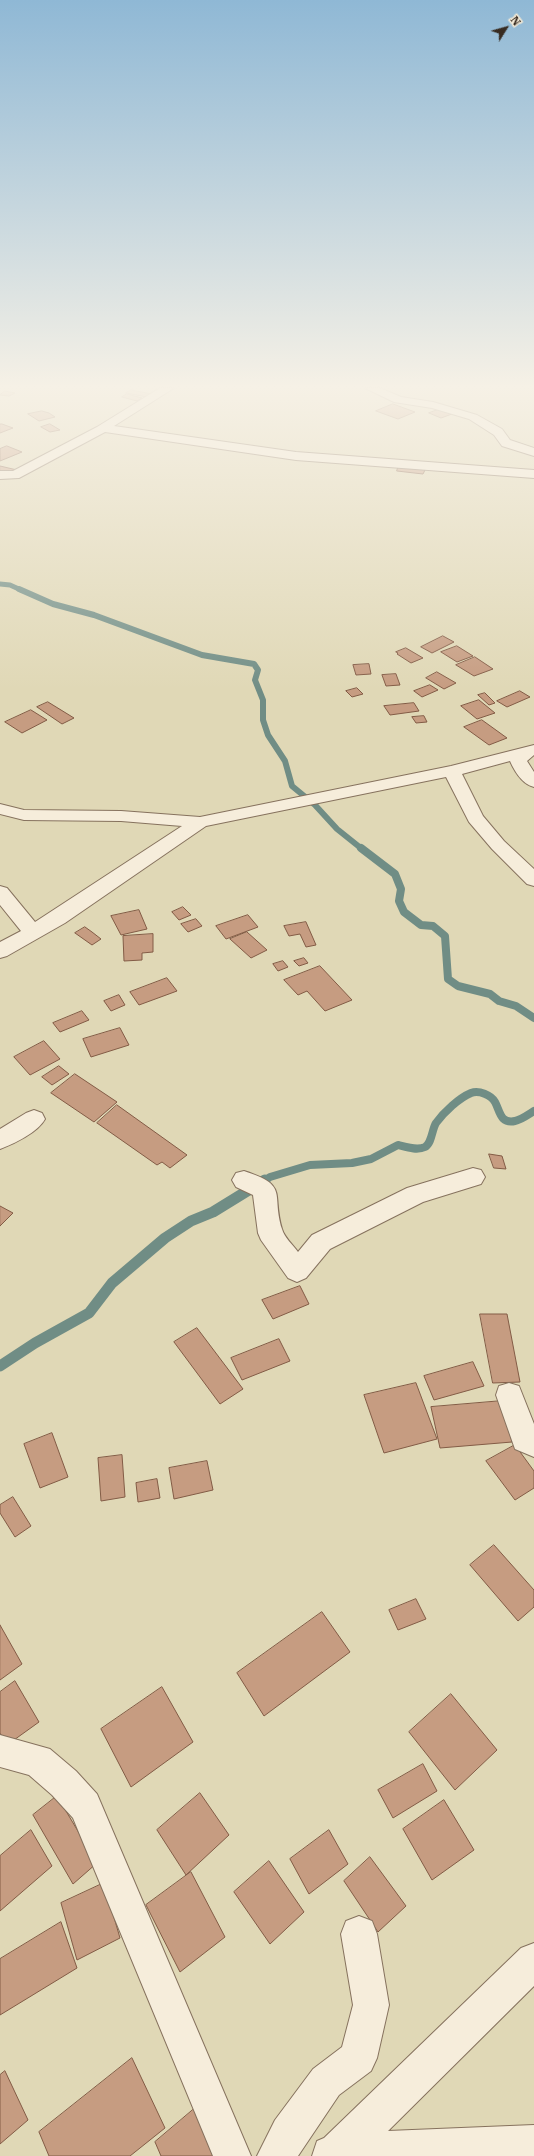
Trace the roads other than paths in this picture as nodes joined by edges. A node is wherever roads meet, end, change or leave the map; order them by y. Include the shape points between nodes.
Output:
1 (531, 750) edge
2 (452, 771) junction
3 (534, 782) edge
4 (0, 809) edge
5 (200, 822) junction
6 (534, 880) edge
7 (0, 892) edge
8 (33, 933) junction
9 (0, 951) edge
10 (34, 1119) dead end
11 (0, 1140) edge
12 (473, 1177) dead end
13 (254, 1185) dead end
14 (509, 1395) dead end
15 (534, 1444) edge
16 (0, 1750) edge
17 (359, 1934) dead end
18 (534, 1961) edge
19 (534, 2144) edge
20 (334, 2154) edge
21 (232, 2156) edge
22 (276, 2156) edge

1 - 2 street
1 - 3 street via 518,760 523,771
2 - 5 street
2 - 6 street via 475,818
4 - 5 street via 24,815 121,816
5 - 8 street
7 - 8 street
8 - 9 street
10 - 11 street
12 - 13 street via 415,1195 321,1242 297,1271 270,1233
14 - 15 street via 525,1440
16 - 21 street via 38,1761 86,1806
17 - 22 street via 370,2005 358,2058 326,2082
18 - 20 street
19 - 20 street

